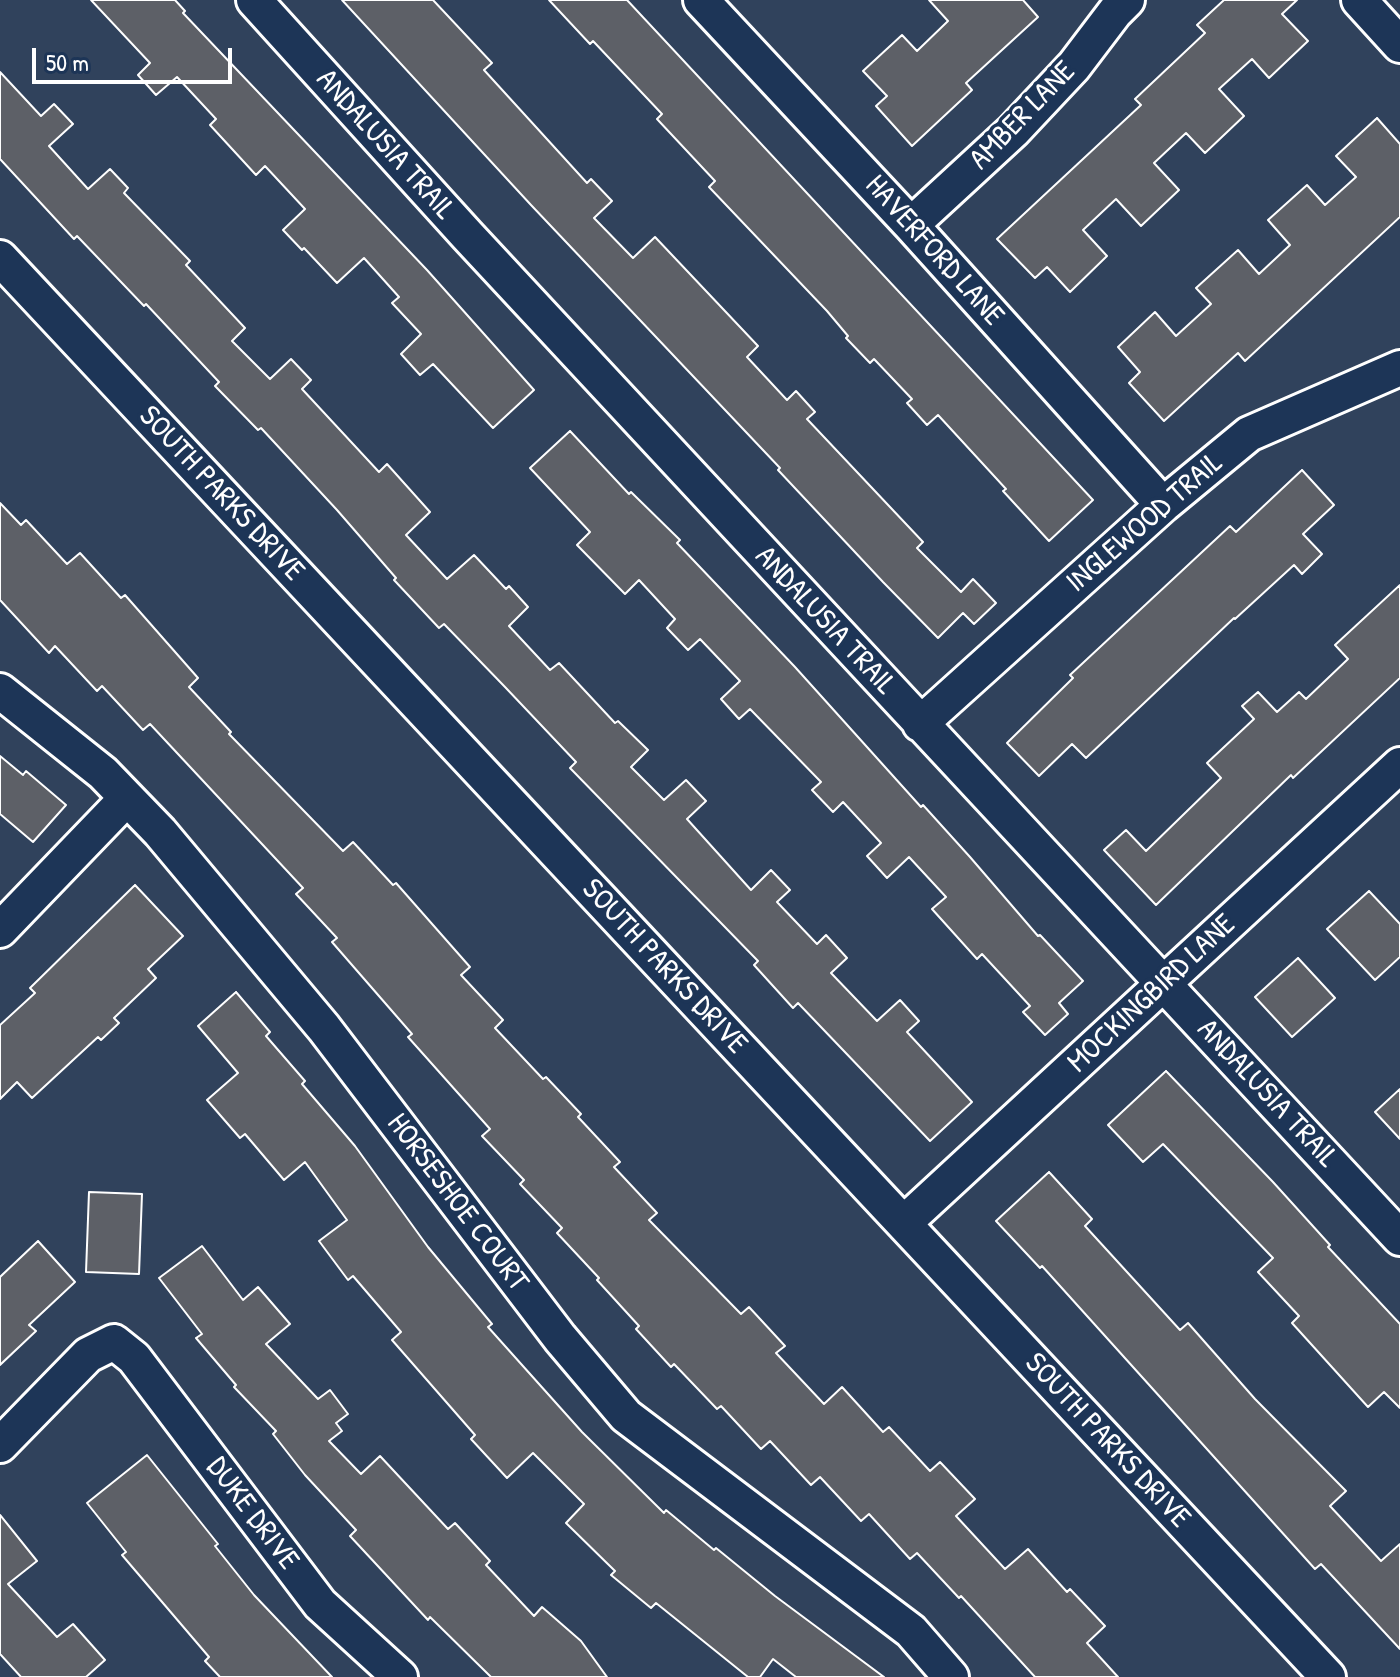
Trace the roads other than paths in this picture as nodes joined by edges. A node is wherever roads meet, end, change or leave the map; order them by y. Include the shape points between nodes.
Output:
1 (254, 0) edge
2 (701, 0) edge
3 (1127, 0) edge
4 (1359, 0) edge
5 (1400, 45) edge
6 (911, 225) junction
7 (0, 258) edge
8 (1400, 368) edge
9 (1163, 505) junction
10 (0, 691) edge
11 (920, 724) junction
12 (1400, 765) edge
13 (127, 798) junction
14 (0, 930) edge
15 (1164, 983) junction
16 (904, 1223) junction
17 (1397, 1228) edge
18 (0, 1445) edge
19 (400, 1677) edge
20 (951, 1677) edge
21 (1328, 1677) edge

1 - 11 street, ANDALUSIA TRAIL
2 - 6 street, HAVERFORD LANE
3 - 6 street, AMBER LANE via 1013,131
4 - 5 street
6 - 9 street, HAVERFORD LANE
7 - 16 street, SOUTH PARKS DRIVE
8 - 9 street, INGLEWOOD TRAIL via 1249,434
9 - 11 street, INGLEWOOD TRAIL
10 - 13 street, HORSESHOE COURT
11 - 15 street, ANDALUSIA TRAIL
12 - 15 street, MOCKINGBIRD LANE
13 - 14 street
13 - 20 street, HORSESHOE COURT via 324,1028 560,1338 626,1416 911,1631
15 - 16 street, MOCKINGBIRD LANE
15 - 17 street, ANDALUSIA TRAIL
16 - 21 street, SOUTH PARKS DRIVE
18 - 19 street, DUKE DRIVE via 88,1355 114,1342 134,1358 320,1604

